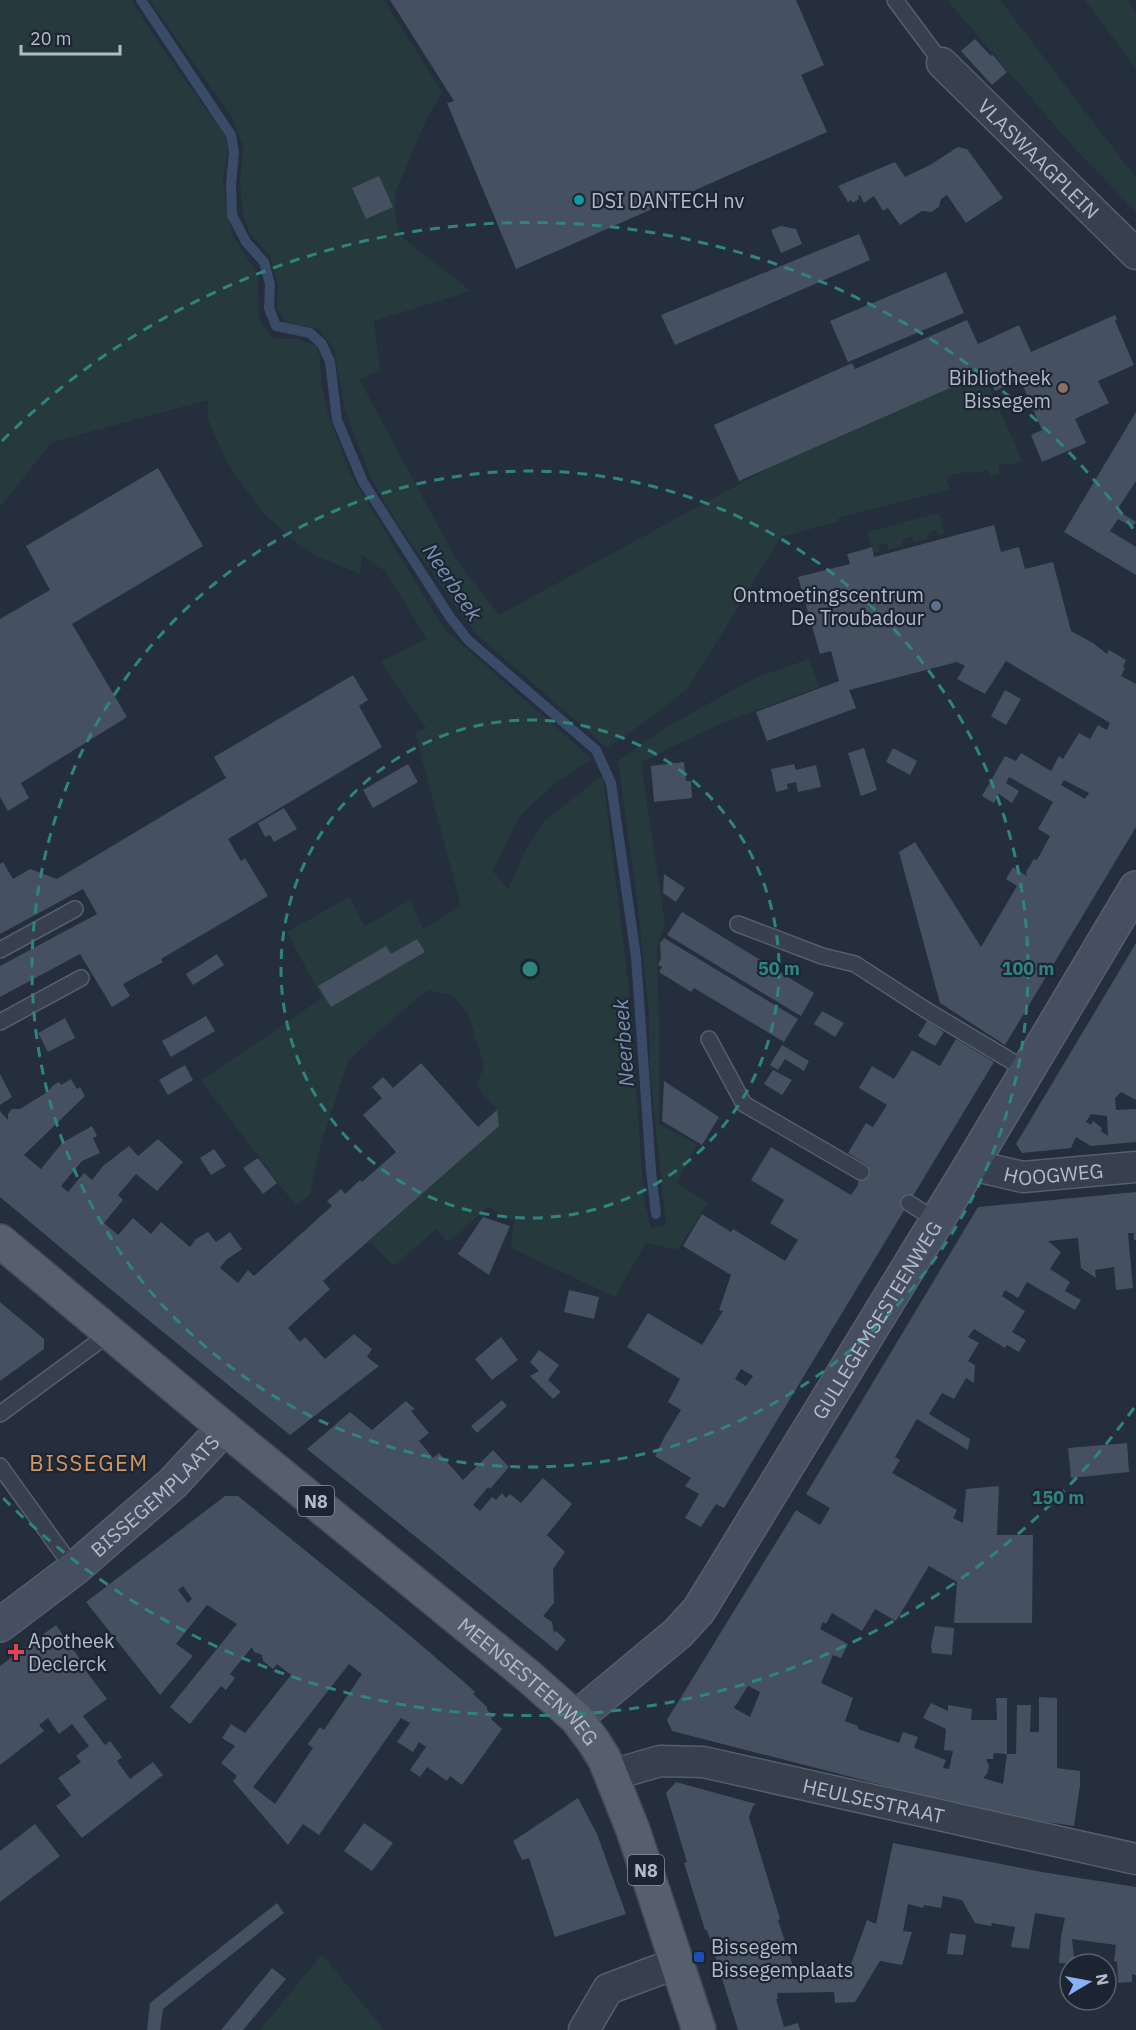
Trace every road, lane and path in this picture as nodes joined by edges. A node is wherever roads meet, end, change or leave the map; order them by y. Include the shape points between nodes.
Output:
1 (895, 0) edge
2 (942, 63) joint
3 (1136, 254) edge
4 (1136, 888) edge
5 (75, 909) dead end
6 (738, 924) dead end
7 (0, 950) edge
8 (81, 978) dead end
9 (0, 1022) edge
10 (709, 1039) dead end
11 (1028, 1071) junction
12 (971, 1165) junction
13 (1136, 1167) edge
14 (861, 1172) dead end
15 (909, 1203) dead end
16 (937, 1221) junction
17 (0, 1241) edge
18 (110, 1333) junction
19 (0, 1414) edge
20 (224, 1428) junction
21 (0, 1466) edge
22 (74, 1569) junction
23 (0, 1625) edge
24 (576, 1718) junction
25 (612, 1775) junction
26 (1136, 1859) edge
27 (677, 1963) junction
28 (584, 2030) edge
29 (699, 2030) edge

1 - 2 lane
2 - 3 street, VLASWAAGPLEIN
4 - 11 street, GULLEGEMSESTEENWEG
5 - 7 lane
6 - 11 lane via 822,956 855,964
8 - 9 lane
10 - 14 lane via 744,1104
11 - 12 street, GULLEGEMSESTEENWEG
12 - 13 street, HOOGWEG via 1023,1177
12 - 16 street, GULLEGEMSESTEENWEG
15 - 16 lane
16 - 24 street, GULLEGEMSESTEENWEG via 699,1610 678,1633
17 - 18 main road, N8
18 - 19 lane
18 - 20 main road, BISSEGEMPLAATS / N8
20 - 22 street, BISSEGEMPLAATS via 182,1475
20 - 24 main road, MEENSESTEENWEG / N8
21 - 22 lane, BISSEGEMPLAATS
22 - 23 street
24 - 25 main road, MEENSESTEENWEG / N8
25 - 26 street, HEULSESTRAAT via 660,1761 703,1762
25 - 27 main road, MEENSESTEENWEG / N8
27 - 28 street via 608,1989
27 - 29 main road, MEENSESTEENWEG / N8

